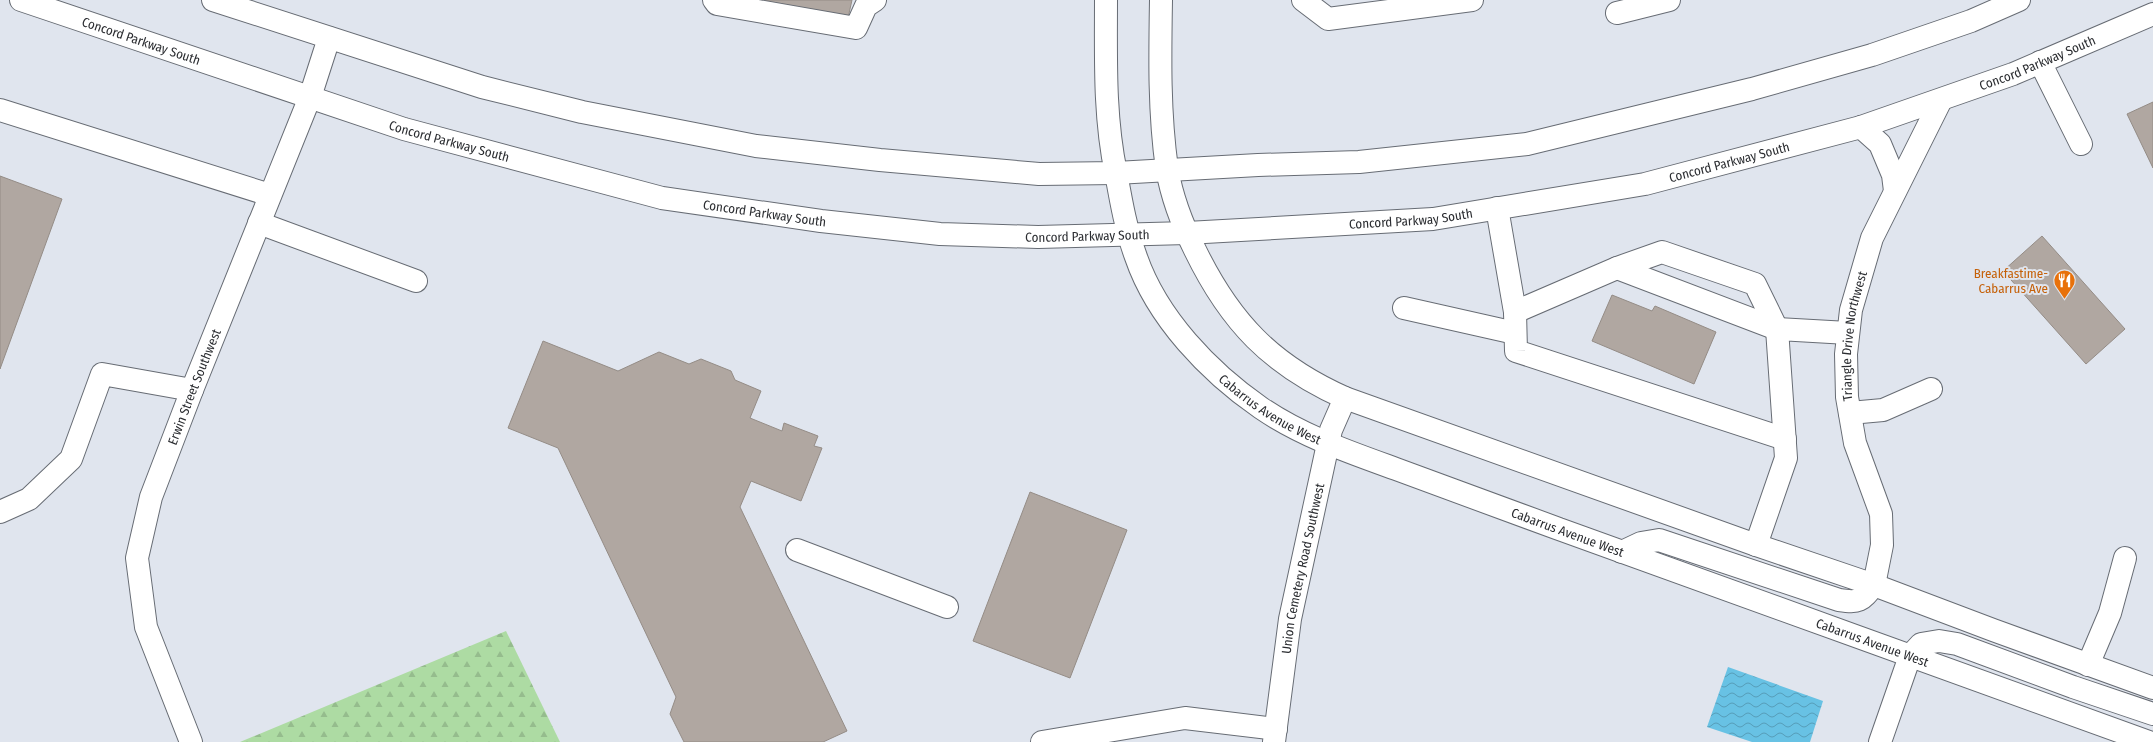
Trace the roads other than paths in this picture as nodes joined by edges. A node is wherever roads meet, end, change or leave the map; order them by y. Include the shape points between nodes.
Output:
1 (22, 0) edge
2 (213, 0) edge
3 (714, 0) edge
4 (875, 0) edge
5 (1106, 0) edge
6 (1161, 0) edge
7 (1303, 0) edge
8 (1472, 0) edge
9 (1669, 0) edge
10 (2019, 0) edge
11 (1617, 13) dead end
12 (2153, 14) edge
13 (329, 38) junction
14 (2040, 62) junction
15 (310, 97) junction
16 (1941, 100) junction
17 (0, 110) edge
18 (1861, 128) junction
19 (2081, 144) dead end
20 (1166, 169) junction
21 (1116, 173) junction
22 (1895, 191) junction
23 (270, 195) junction
24 (1497, 208) junction
25 (259, 224) junction
26 (1187, 233) junction
27 (1129, 236) junction
28 (1617, 268) junction
29 (416, 281) dead end
30 (1404, 308) dead end
31 (1515, 322) junction
32 (1777, 329) junction
33 (1848, 333) junction
34 (1932, 389) dead end
35 (192, 390) junction
36 (1345, 398) junction
37 (1850, 413) junction
38 (1785, 439) junction
39 (1328, 444) junction
40 (0, 512) edge
41 (1756, 545) junction
42 (797, 550) dead end
43 (1622, 552) junction
44 (2125, 558) dead end
45 (1874, 584) junction
46 (948, 607) dead end
47 (1910, 656) junction
48 (2088, 665) junction
49 (2153, 688) edge
50 (2153, 714) edge
51 (1275, 736) edge
52 (191, 742) edge
53 (1042, 742) edge
54 (1880, 742) edge
55 (2149, 742) edge

1 - 15 main road, Concord Parkway South
2 - 13 main road
3 - 4 main road via 717,4 856,28 866,6
5 - 21 main road, Cabarrus Avenue West via 1107,97
6 - 20 main road via 1160,91
7 - 8 main road via 1328,19
9 - 11 main road
10 - 20 main road via 1971,21 1872,55 1752,89 1527,144 1359,162
12 - 14 main road, Concord Parkway South
13 - 15 main road, Erwin Street Southwest
13 - 21 main road via 482,86 574,110 756,146 1031,173
14 - 16 main road, Concord Parkway South
14 - 19 main road
15 - 23 main road, Erwin Street Southwest
15 - 27 main road, Concord Parkway South via 404,129 662,198 821,221 940,234
16 - 18 main road, Concord Parkway South
16 - 22 main road, Triangle Drive Northwest
17 - 23 main road
18 - 22 main road via 1880,144 1893,174
18 - 24 main road, Concord Parkway South via 1645,184
20 - 21 main road
20 - 26 main road
21 - 27 main road, Cabarrus Avenue West
22 - 33 main road, Triangle Drive Northwest via 1872,238 1851,310
23 - 25 main road, Erwin Street Southwest
24 - 26 main road, Concord Parkway South via 1433,219
24 - 31 main road
25 - 29 main road
25 - 35 main road, Erwin Street Southwest
26 - 27 main road, Concord Parkway South
26 - 36 main road via 1220,298 1244,327 1270,352 1301,376
27 - 39 main road, Cabarrus Avenue West via 1150,288 1189,343 1228,381 1261,408 1305,434
28 - 31 main road via 1552,297
28 - 32 main road
28 - 32 main road via 1662,252 1754,284
30 - 31 main road
31 - 38 main road via 1516,351
32 - 33 main road
32 - 38 main road
33 - 37 main road, Triangle Drive Northwest via 1846,368
34 - 37 main road via 1883,410
35 - 40 main road via 102,374 71,459 29,499
35 - 52 main road, Erwin Street Southwest via 151,497 137,558 146,627
36 - 39 main road, Union Cemetery Road Southwest via 1334,421
36 - 41 main road
37 - 45 main road, Triangle Drive Northwest via 1855,443 1881,514 1882,545
38 - 41 main road via 1786,458
39 - 43 main road, Cabarrus Avenue West
39 - 51 main road, Union Cemetery Road Southwest via 1290,620
41 - 45 main road
42 - 46 main road
43 - 45 main road via 1641,543 1659,540 1817,594 1846,601 1862,600
43 - 47 main road, Cabarrus Avenue West
44 - 48 main road via 2110,613
45 - 48 main road
47 - 50 main road via 1922,644 1939,641 1957,644
47 - 54 main road
47 - 55 main road, Cabarrus Avenue West
48 - 49 main road
51 - 53 main road via 1185,718

